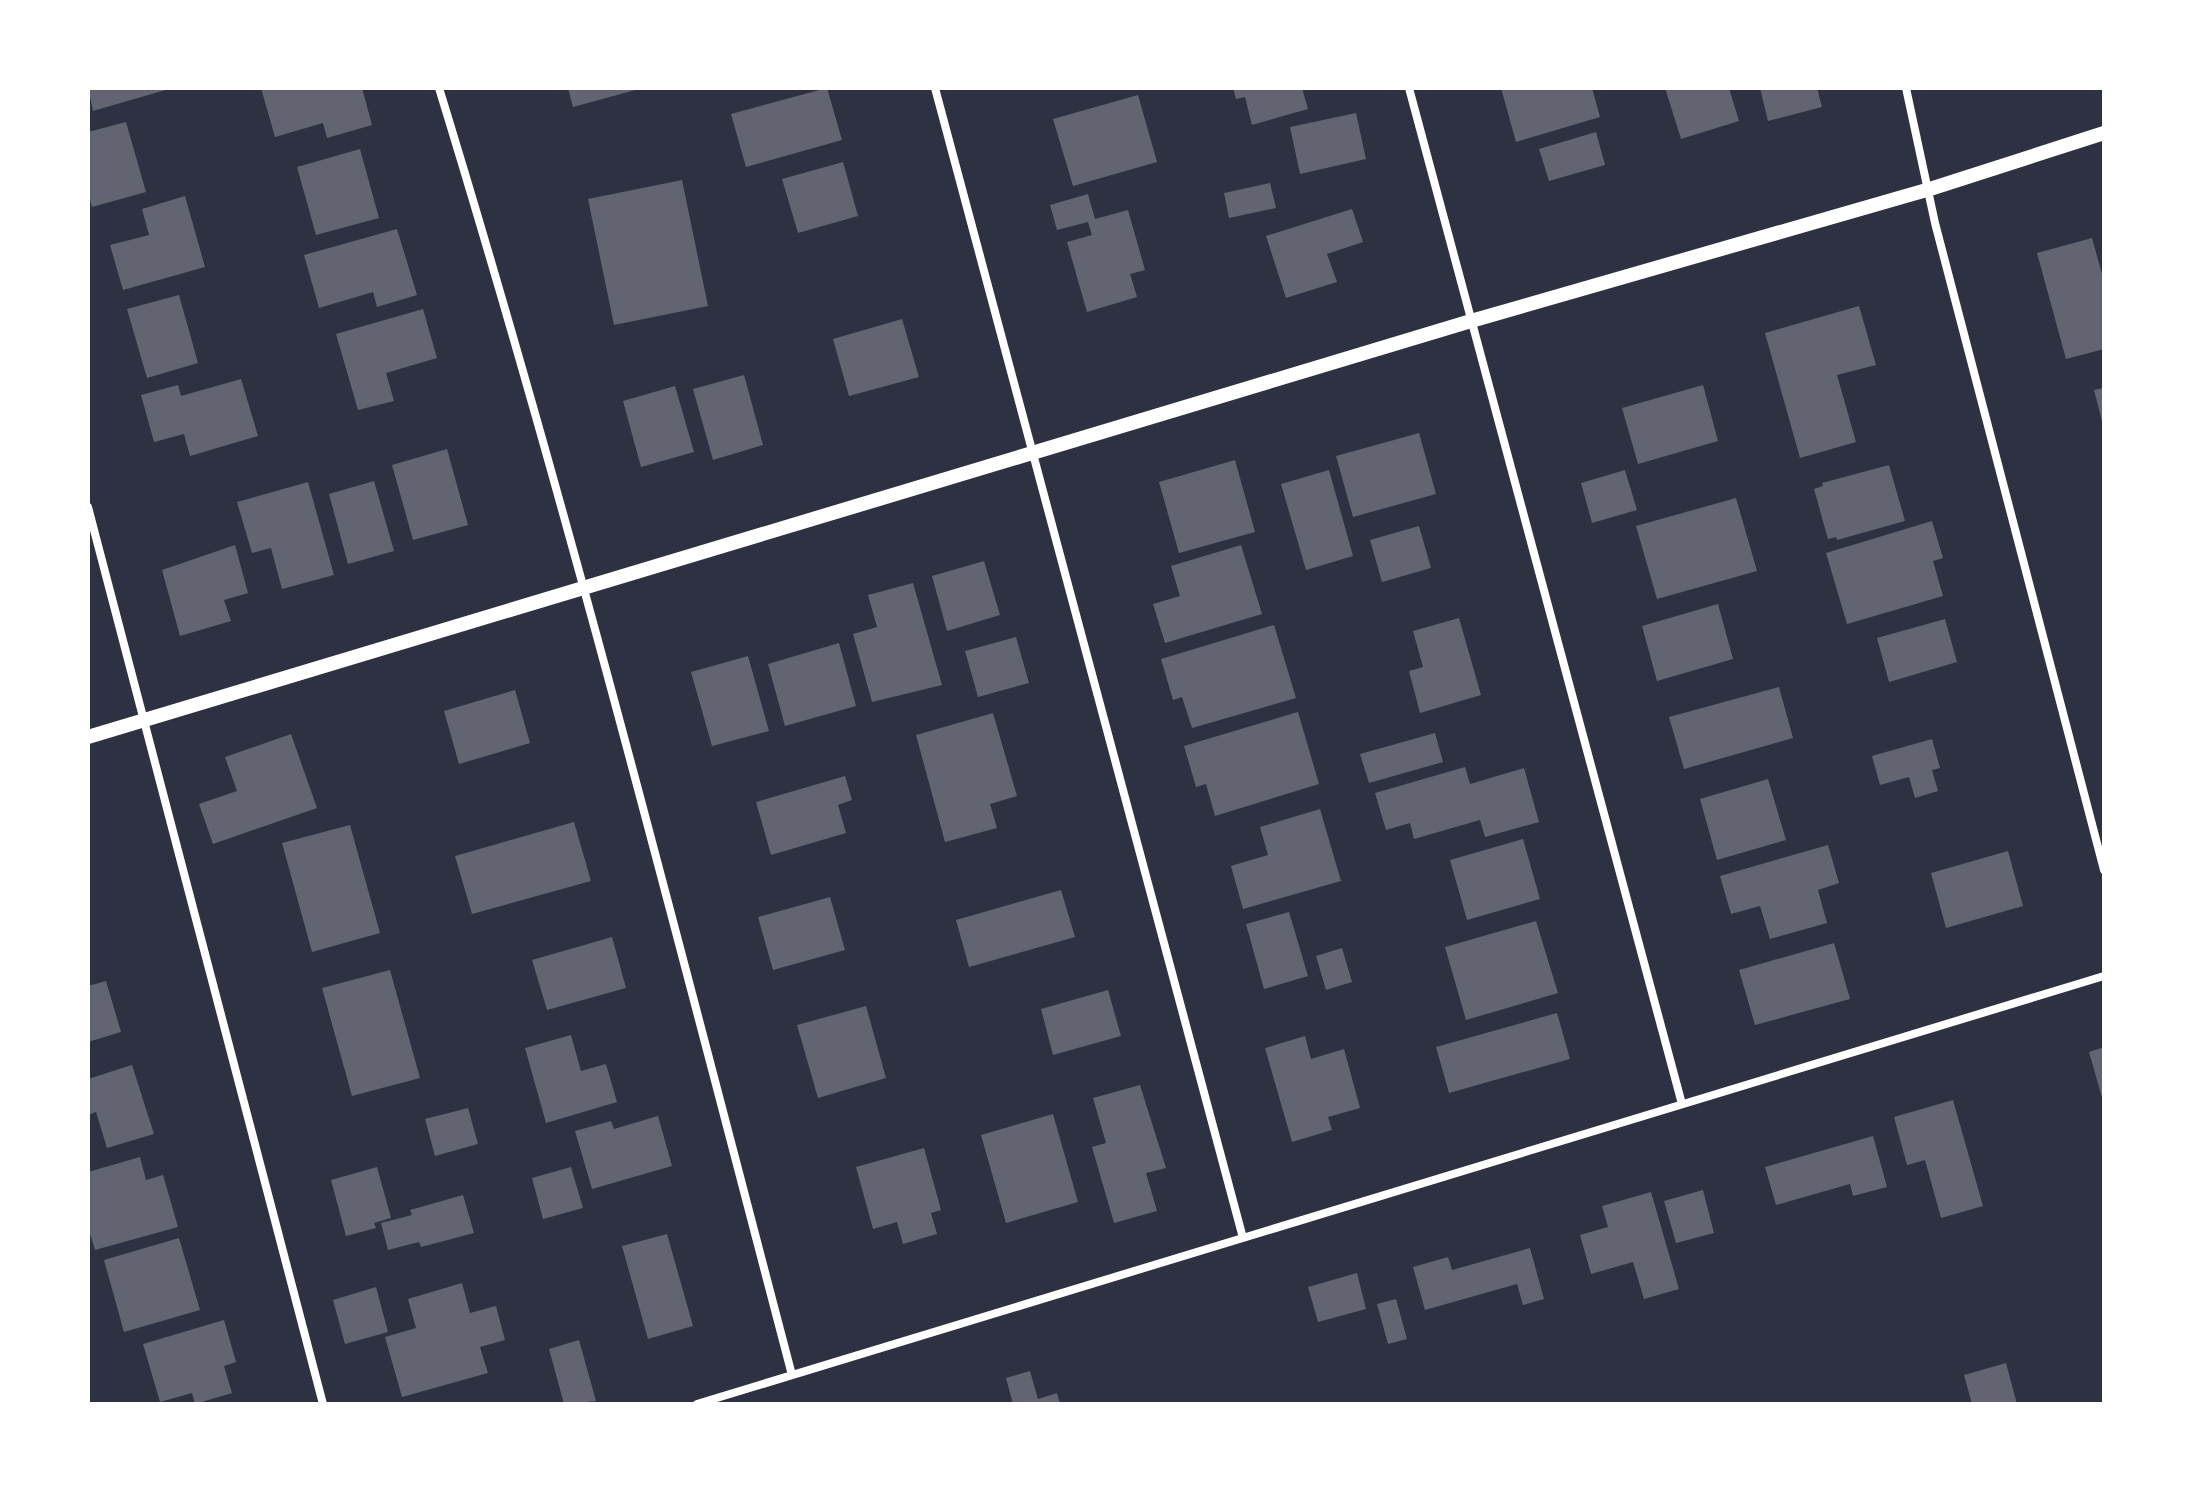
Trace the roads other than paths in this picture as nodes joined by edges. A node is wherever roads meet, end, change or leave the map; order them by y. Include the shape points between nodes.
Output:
1 (439, 88) edge
2 (935, 88) edge
3 (1409, 88) edge
4 (1906, 88) edge
5 (2104, 133) edge
6 (1930, 189) junction
7 (1471, 321) junction
8 (1032, 454) junction
9 (88, 507) edge
10 (585, 587) junction
11 (144, 720) junction
12 (88, 737) edge
13 (2104, 870) edge
14 (2104, 976) edge
15 (1682, 1104) junction
16 (1243, 1238) junction
17 (792, 1375) junction
18 (323, 1404) edge
19 (697, 1404) edge

1 - 10 street
2 - 8 street
3 - 7 street
4 - 6 street
5 - 6 street
6 - 7 street
6 - 13 street
7 - 8 street
7 - 15 street
8 - 10 street
8 - 16 street
9 - 11 street
10 - 11 street
10 - 17 street
11 - 12 street
11 - 18 street
14 - 15 street
15 - 16 street
16 - 17 street
17 - 19 street

